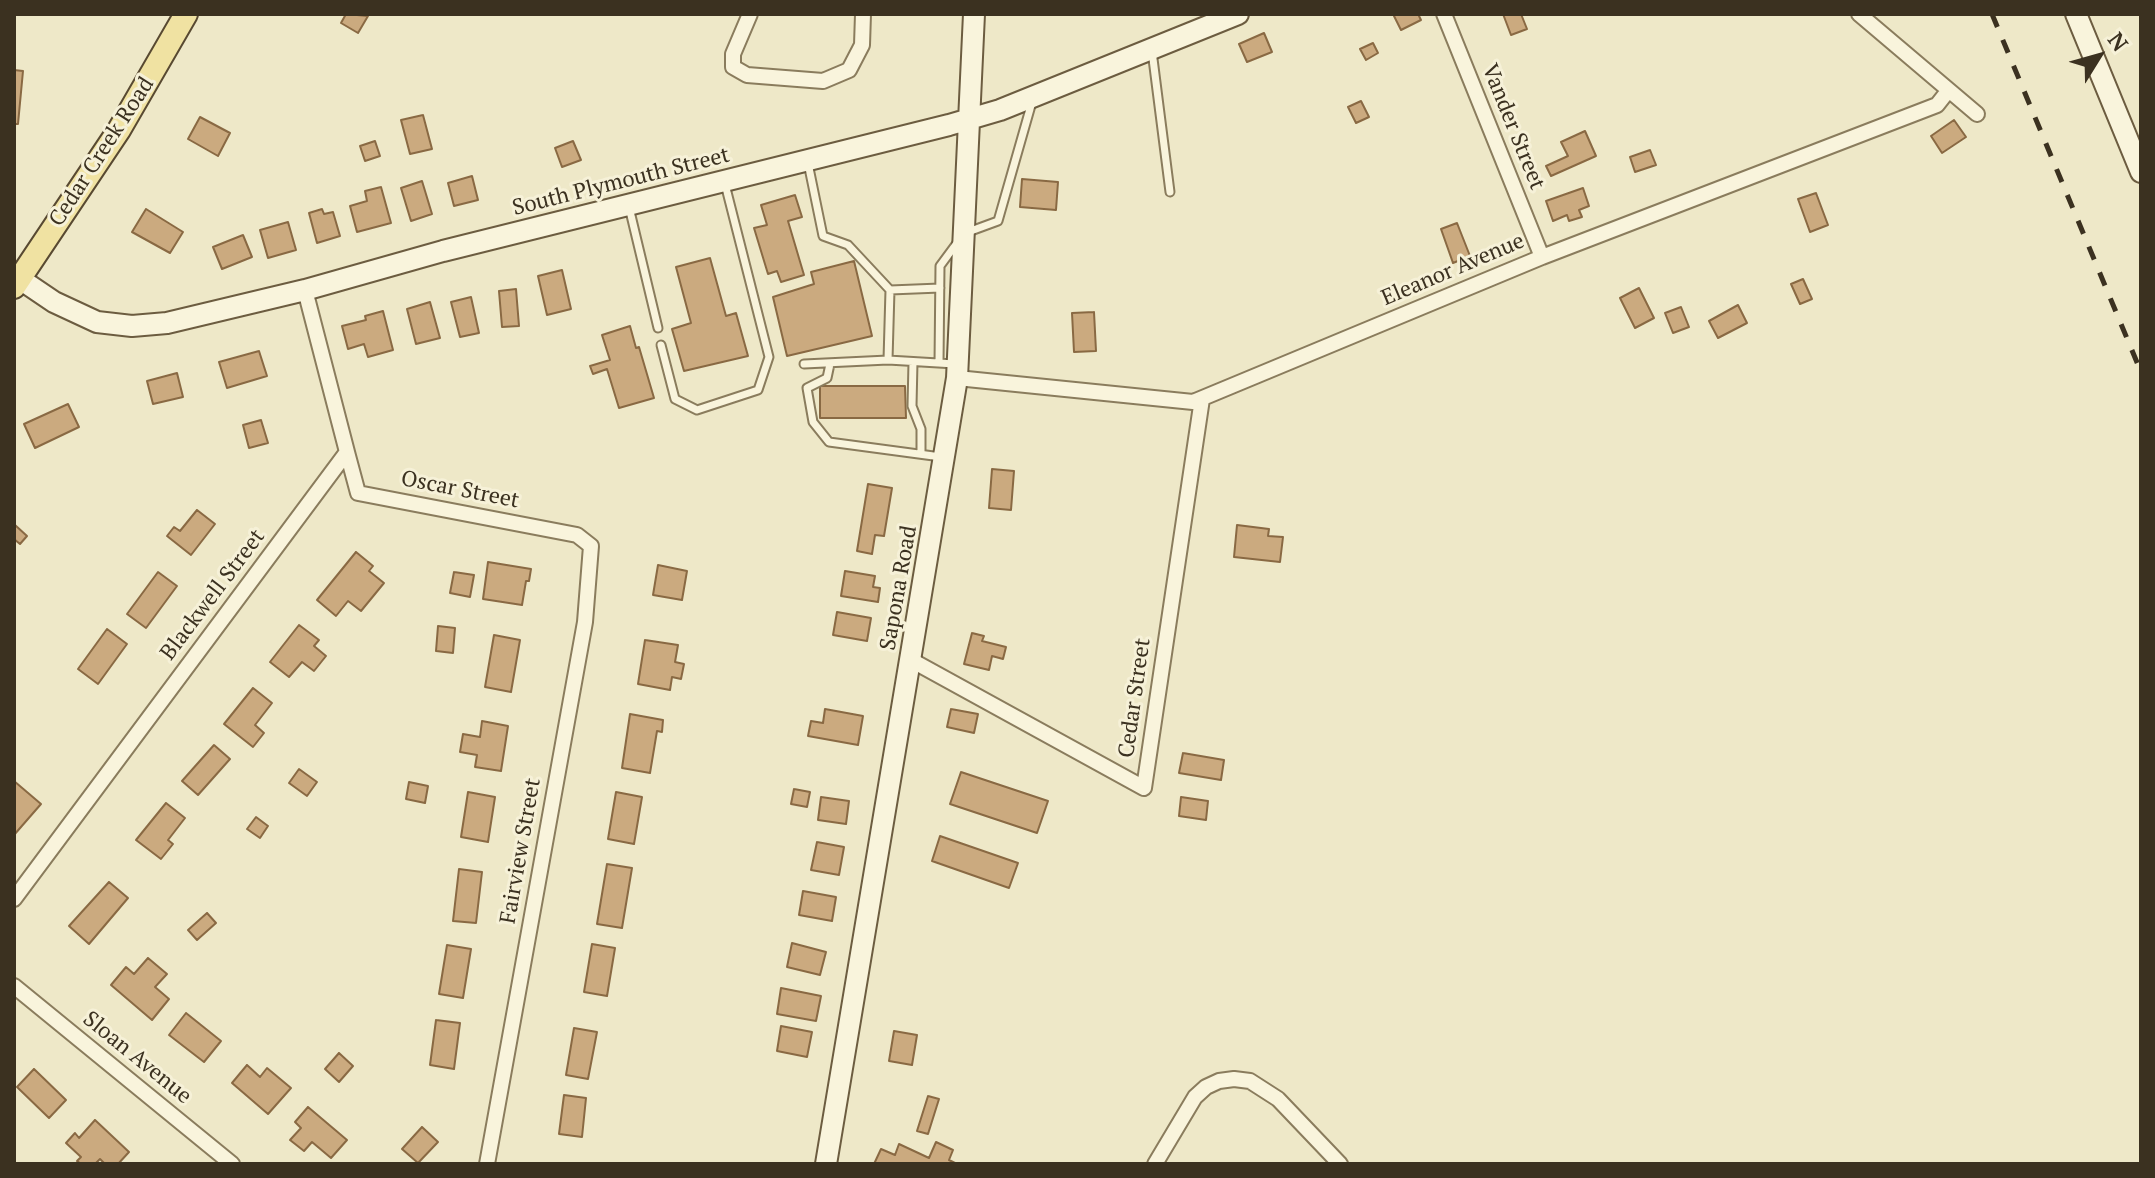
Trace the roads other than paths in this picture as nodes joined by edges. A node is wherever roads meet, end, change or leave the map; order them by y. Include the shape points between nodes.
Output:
1 (186, 14) edge
2 (750, 14) edge
3 (863, 14) edge
4 (974, 14) edge
5 (1238, 14) edge
6 (1444, 14) edge
7 (1859, 14) edge
8 (2076, 14) edge
9 (1151, 49) junction
10 (1948, 91) junction
11 (1034, 96) junction
12 (1977, 114) dead end
13 (969, 119) junction
14 (807, 160) junction
15 (2141, 172) edge
16 (724, 181) junction
17 (1170, 192) dead end
18 (628, 205) junction
19 (965, 233) junction
20 (1542, 257) junction
21 (16, 280) edge
22 (940, 288) junction
23 (305, 290) junction
24 (890, 290) junction
25 (658, 328) dead end
26 (661, 345) dead end
27 (888, 360) junction
28 (913, 362) junction
29 (804, 364) dead end
30 (830, 364) junction
31 (951, 368) junction
32 (1202, 399) junction
33 (347, 452) junction
34 (921, 454) junction
35 (946, 457) junction
36 (591, 546) joint
37 (911, 660) junction
38 (14, 899) edge
39 (14, 986) edge
40 (232, 1164) edge
41 (487, 1164) edge
42 (826, 1164) edge
43 (1155, 1164) edge
44 (1340, 1164) edge

1 - 21 main road, Cedar Creek Road via 119,130
2 - 3 street via 733,67 747,75 823,81 849,70 862,45
4 - 13 street, Sapona Road
5 - 9 street, South Plymouth Street
6 - 20 street, Vander Street
7 - 10 street
8 - 15 street
9 - 11 street, South Plymouth Street
9 - 17 lane
10 - 12 street
10 - 20 street, Eleanor Avenue via 1937,105
11 - 13 street, South Plymouth Street
11 - 19 lane via 998,221
13 - 14 street, South Plymouth Street
13 - 19 street, Sapona Road
14 - 16 street, South Plymouth Street
14 - 24 lane via 823,236 848,245
16 - 18 street, South Plymouth Street
16 - 26 lane via 769,357 758,390 697,410 675,399
18 - 23 street, South Plymouth Street
18 - 25 lane
19 - 22 lane via 940,266
19 - 31 street, Sapona Road
20 - 32 street, Eleanor Avenue
21 - 23 street, South Plymouth Street via 97,322 132,326 167,323
22 - 24 lane
22 - 31 lane
23 - 33 street
24 - 27 lane
27 - 28 lane
27 - 30 lane
28 - 31 lane
28 - 34 lane via 912,406 921,429
29 - 30 lane
30 - 34 lane via 827,378 807,388 813,422 829,442
31 - 32 street, Eleanor Avenue via 1193,402
31 - 35 street, Sapona Road
32 - 37 street, Cedar Street via 1144,788
33 - 36 street, Oscar Street via 358,493 577,535
33 - 38 street, Blackwell Street
34 - 35 lane
35 - 37 street, Sapona Road
36 - 41 street, Fairview Street via 585,622
37 - 42 street, Sapona Road
39 - 40 street, Sloan Avenue
43 - 44 street via 1195,1097 1206,1087 1234,1079 1250,1081 1278,1099

